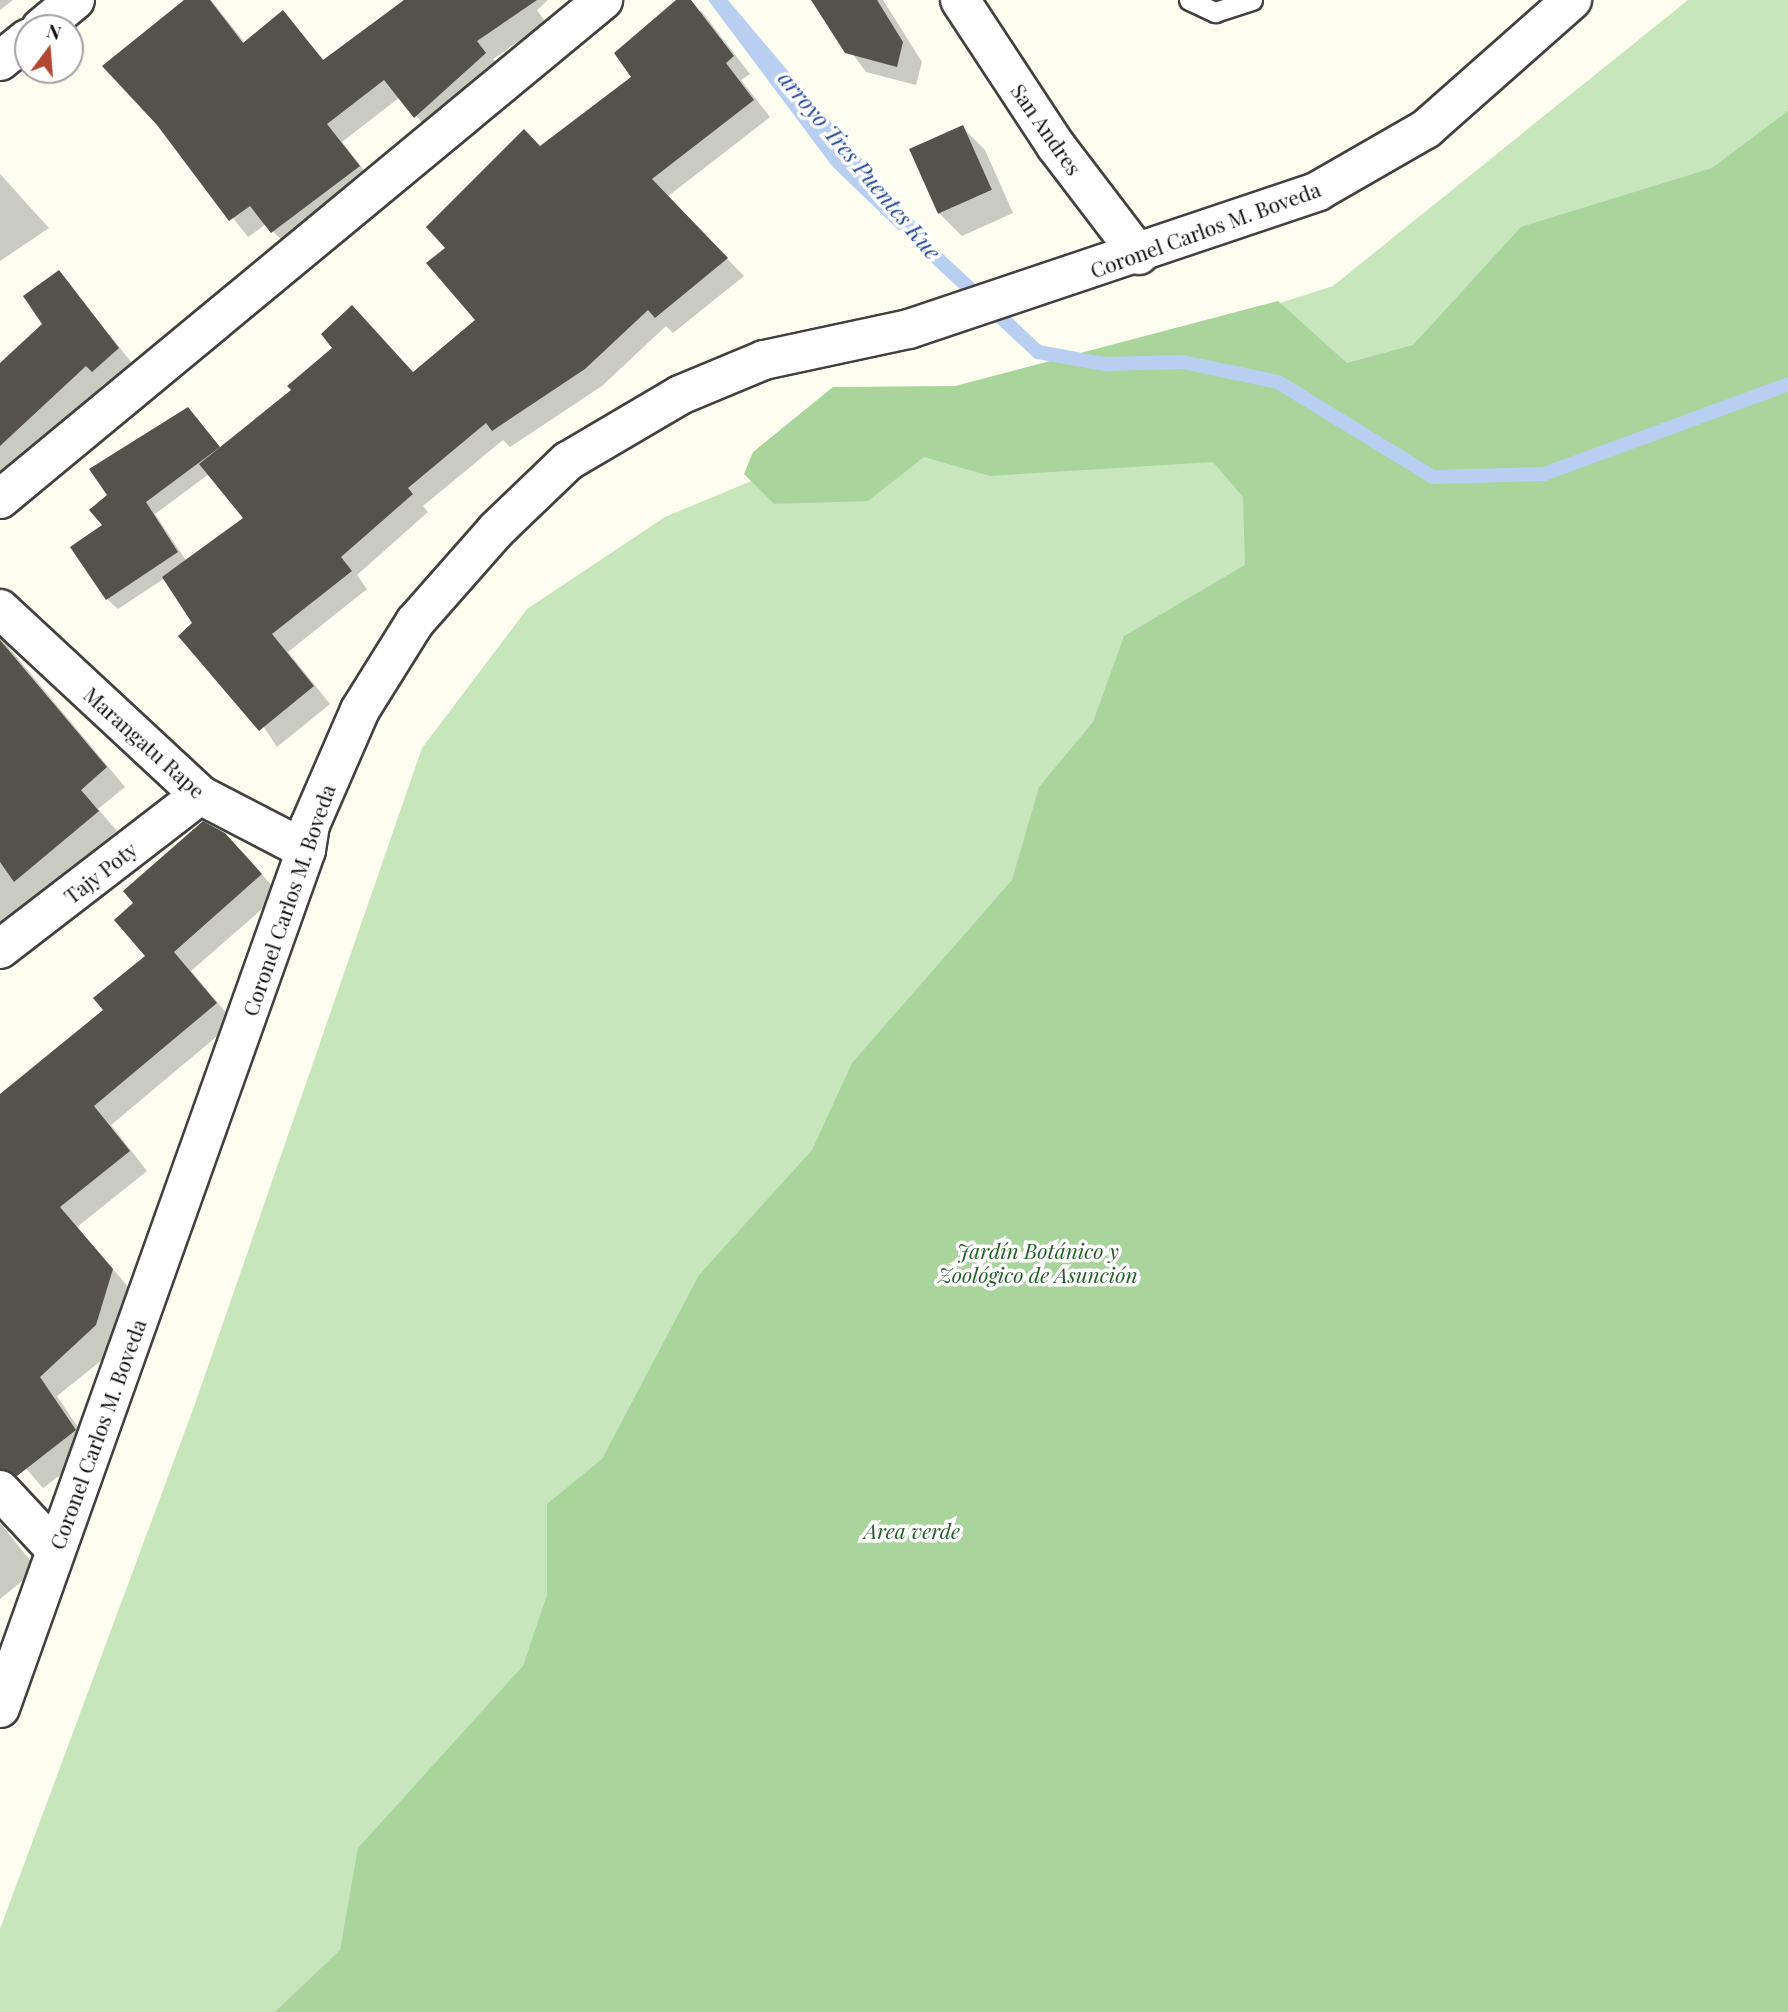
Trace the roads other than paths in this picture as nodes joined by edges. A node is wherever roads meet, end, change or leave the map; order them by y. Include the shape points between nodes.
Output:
1 (75, 0) edge
2 (603, 0) edge
3 (960, 0) edge
4 (1189, 0) edge
5 (1252, 0) edge
6 (1572, 0) edge
7 (58, 14) edge
8 (14, 50) edge
9 (0, 61) edge
10 (1139, 255) junction
11 (0, 499) edge
12 (0, 610) edge
13 (200, 794) junction
14 (306, 850) junction
15 (0, 949) edge
16 (0, 1490) edge
17 (56, 1550) junction
18 (0, 1708) edge

1 - 7 street
2 - 11 street
3 - 10 street, San Andres via 1056,146
4 - 5 lane via 1215,12
6 - 10 street, Coronel Carlos M. Boveda via 1426,129 1318,191
8 - 9 street
10 - 14 street, Coronel Carlos M. Boveda via 909,329 764,360 680,396 568,461 415,622 360,710 310,825
12 - 13 street, Marangatu Rape
13 - 14 street, Marangatu Rape
13 - 15 street, Tajy Poty
14 - 17 street, Coronel Carlos M. Boveda
16 - 17 street
17 - 18 street, Coronel Carlos M. Boveda

